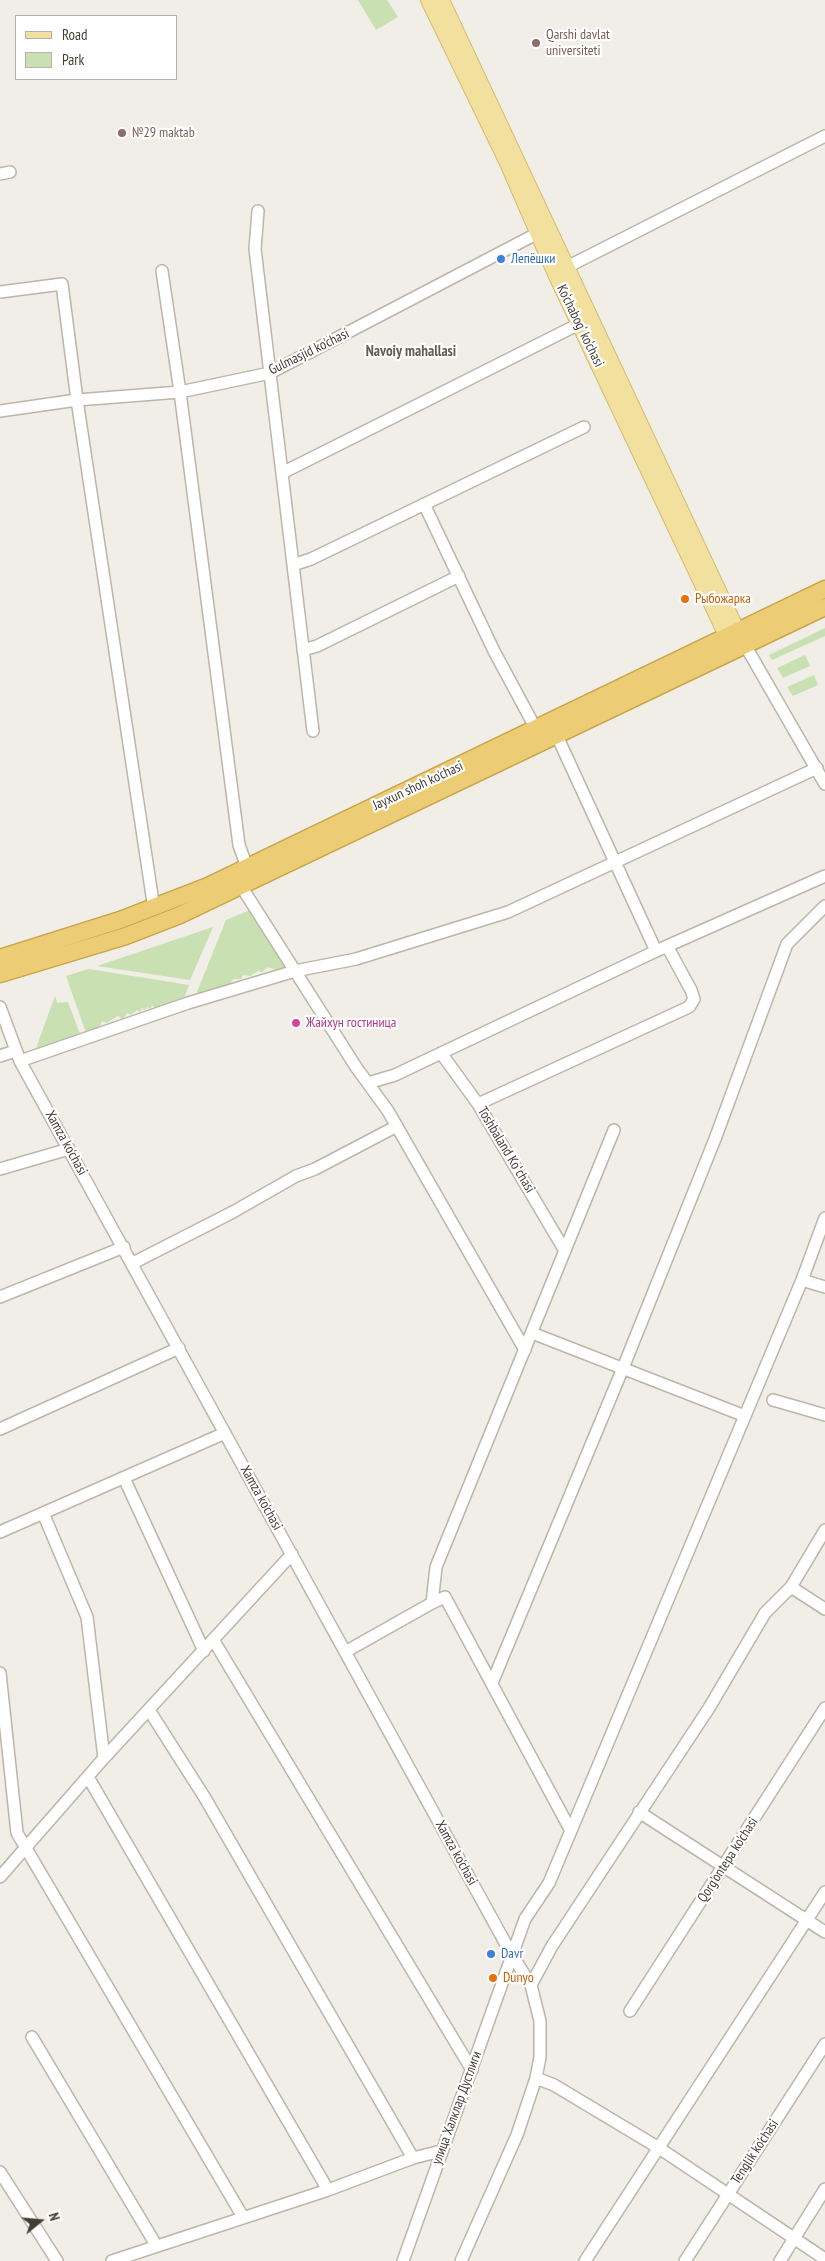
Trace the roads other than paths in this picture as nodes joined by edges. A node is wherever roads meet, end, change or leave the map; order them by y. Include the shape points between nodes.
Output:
1 (428, 0) edge
2 (442, 0) edge
3 (825, 136) edge
4 (258, 212) dead end
5 (538, 234) junction
6 (562, 266) junction
7 (162, 271) dead end
8 (0, 292) edge
9 (580, 324) junction
10 (270, 373) junction
11 (180, 392) junction
12 (77, 400) junction
13 (0, 411) edge
14 (635, 424) junction
15 (584, 427) dead end
16 (282, 473) junction
17 (424, 504) junction
18 (293, 565) junction
19 (459, 576) junction
20 (825, 589) edge
21 (825, 607) edge
22 (731, 632) junction
23 (739, 648) junction
24 (303, 650) junction
25 (536, 729) junction
26 (313, 731) dead end
27 (557, 736) junction
28 (817, 768) junction
29 (825, 784) edge
30 (616, 863) junction
31 (247, 867) junction
32 (825, 876) edge
33 (241, 886) junction
34 (825, 906) edge
35 (154, 908) junction
36 (662, 949) junction
37 (0, 958) edge
38 (295, 971) junction
39 (0, 974) edge
40 (0, 1007) edge
41 (441, 1053) junction
42 (0, 1056) edge
43 (18, 1056) junction
44 (368, 1083) junction
45 (478, 1104) junction
46 (397, 1126) junction
47 (614, 1130) dead end
48 (69, 1149) junction
49 (0, 1169) edge
50 (825, 1218) edge
51 (124, 1247) junction
52 (565, 1251) junction
53 (133, 1264) junction
54 (802, 1280) junction
55 (825, 1287) edge
56 (0, 1297) edge
57 (532, 1332) junction
58 (179, 1348) junction
59 (526, 1350) junction
60 (624, 1368) junction
61 (773, 1400) dead end
62 (825, 1415) edge
63 (745, 1416) junction
64 (0, 1429) edge
65 (225, 1433) junction
66 (124, 1478) junction
67 (43, 1513) junction
68 (825, 1530) edge
69 (0, 1532) edge
70 (292, 1554) junction
71 (791, 1587) junction
72 (432, 1603) junction
73 (825, 1609) edge
74 (214, 1641) junction
75 (204, 1651) junction
76 (345, 1652) junction
77 (0, 1674) edge
78 (492, 1683) junction
79 (825, 1708) edge
80 (149, 1710) junction
81 (104, 1758) junction
82 (88, 1777) junction
83 (639, 1812) junction
84 (571, 1831) junction
85 (25, 1846) junction
86 (724, 1867) junction
87 (0, 1877) edge
88 (825, 1892) edge
89 (807, 1920) junction
90 (825, 1932) edge
91 (512, 1955) junction
92 (531, 1985) junction
93 (630, 2011) dead end
94 (32, 2037) dead end
95 (825, 2044) edge
96 (472, 2070) junction
97 (536, 2078) junction
98 (659, 2148) junction
99 (441, 2150) junction
100 (413, 2158) junction
101 (0, 2172) edge
102 (825, 2189) edge
103 (328, 2190) junction
104 (728, 2193) junction
105 (243, 2217) junction
106 (794, 2239) junction
107 (156, 2246) junction
108 (825, 2259) edge
109 (57, 2261) edge
110 (112, 2261) edge
111 (403, 2261) edge
112 (461, 2261) edge
113 (585, 2261) edge
114 (685, 2261) edge
115 (780, 2261) edge

1 - 5 main road, Ko‘chabog‘ ko‘chasi
2 - 6 main road, Ko‘chabog‘ ko‘chasi
3 - 6 street
4 - 10 street via 255,249
5 - 6 main road, Ko‘chabog‘ ko‘chasi
5 - 10 street, Gulmasjid ko'chasi
6 - 9 main road, Ko‘chabog‘ ko‘chasi
6 - 14 main road, Ko‘chabog‘ ko‘chasi
7 - 11 street
8 - 12 street via 62,284
9 - 14 main road, Ko‘chabog‘ ko‘chasi
9 - 16 street
10 - 11 street, Gulmasjid ko'chasi
10 - 16 street
11 - 12 street, Gulmasjid ko'chasi
11 - 31 street via 239,844
12 - 13 street, Gulmasjid ko'chasi
12 - 35 street
14 - 22 main road, Ko‘chabog‘ ko‘chasi
15 - 17 street
16 - 18 street
17 - 18 street
17 - 19 street
18 - 24 street
19 - 24 street
19 - 25 street
20 - 22 highway, Jayxun shoh ko'chasi
21 - 23 highway, Jayxun shoh ko'chasi
22 - 23 main road, Ko‘chabog‘ ko‘chasi
22 - 25 highway, Jayxun shoh ko'chasi
23 - 27 highway, Jayxun shoh ko'chasi
23 - 28 street
24 - 26 street
25 - 31 highway, Jayxun shoh ko'chasi
27 - 30 street
27 - 33 highway, Jayxun shoh ko'chasi
28 - 29 street
28 - 30 street
30 - 36 street
30 - 38 street via 508,912 356,959
31 - 35 highway, Jayxun shoh ko'chasi
32 - 36 street
33 - 38 street
33 - 39 highway, Jayxun shoh ko'chasi via 126,936
34 - 60 street via 787,944 715,1139
35 - 37 highway, Jayxun shoh ko'chasi
36 - 41 street
36 - 45 street via 691,990 694,999 689,1007
38 - 43 street
38 - 44 street
40 - 43 street, Xamza ko'chasi
41 - 44 street
41 - 45 street, Toshbaland Koʻchasi
42 - 43 street
43 - 48 street, Xamza ko'chasi
44 - 46 street
45 - 52 street, Toshbaland Koʻchasi
46 - 53 street
46 - 59 street
47 - 52 street
48 - 49 street
48 - 51 street, Xamza ko'chasi
50 - 54 street, улица Халклар Дустлиги
51 - 53 street, Xamza ko'chasi
51 - 56 street
52 - 57 street
53 - 58 street, Xamza ko'chasi
54 - 55 street
54 - 63 street, улица Халклар Дустлиги
57 - 59 street
57 - 60 street
58 - 64 street
58 - 65 street, Xamza ko'chasi
59 - 72 street via 436,1567
60 - 63 street
60 - 78 street
61 - 62 street
63 - 84 street, улица Халклар Дустлиги
65 - 66 street
65 - 70 street, Xamza ko'chasi
66 - 67 street
66 - 75 street
67 - 69 street
67 - 81 street via 87,1617
68 - 71 street
70 - 74 street
70 - 76 street, Xamza ko'chasi
71 - 73 street
71 - 83 street via 765,1613 709,1708
72 - 76 street
72 - 78 street via 445,1597
74 - 75 street
74 - 96 street
75 - 80 street
76 - 91 street, Xamza ko'chasi
77 - 85 street via 17,1832
78 - 84 street
79 - 86 street, Qorg'ontepa ko'chasi
80 - 81 street
80 - 100 street via 205,1798
81 - 82 street
82 - 85 street
82 - 103 street
83 - 86 street
83 - 92 street via 552,1946
84 - 91 street, улица Халклар Дустлиги via 549,1883 525,1919
85 - 87 street
85 - 105 street
86 - 89 street
86 - 93 street, Qorg'ontepa ko'chasi
88 - 89 street
89 - 90 street
89 - 98 street
91 - 92 street, Xamza ko'chasi
91 - 96 street, улица Халклар Дустлиги
92 - 97 street, Xamza ko'chasi via 540,2021 540,2057
94 - 107 street
95 - 104 street, Tenglik ko'chasi
96 - 99 street, улица Халклар Дустлиги
97 - 98 street via 554,2085
97 - 112 street, Xamza ko'chasi via 517,2135
98 - 104 street
98 - 113 street
99 - 100 street
99 - 111 street, улица Халклар Дустлиги
100 - 103 street
101 - 109 street
102 - 106 street
103 - 105 street
104 - 106 street
104 - 114 street, Tenglik ko'chasi
105 - 107 street
106 - 108 street
106 - 115 street
107 - 110 street

